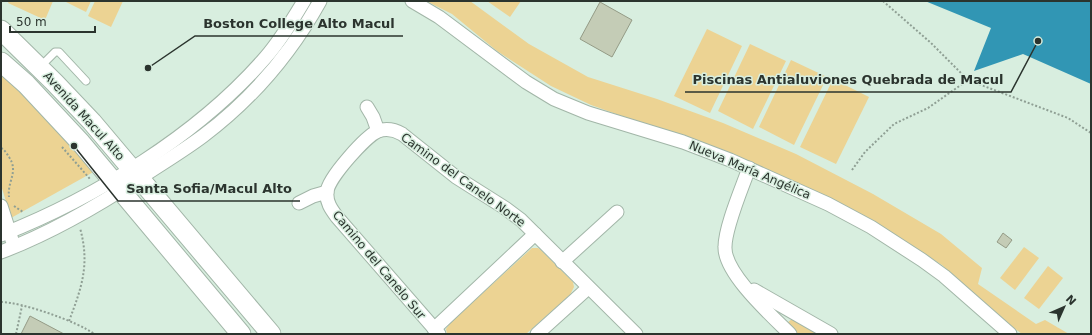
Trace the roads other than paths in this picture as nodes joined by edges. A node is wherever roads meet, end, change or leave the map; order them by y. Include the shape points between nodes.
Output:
1 (304, 1) edge
2 (320, 1) edge
3 (412, 1) edge
4 (1, 30) edge
5 (1, 62) edge
6 (40, 67) junction
7 (86, 81) dead end
8 (367, 107) dead end
9 (378, 131) junction
10 (749, 168) junction
11 (134, 174) junction
12 (116, 186) junction
13 (327, 192) junction
14 (299, 203) dead end
15 (1, 206) edge
16 (617, 212) dead end
17 (5, 234) edge
18 (535, 234) junction
19 (15, 247) junction
20 (1, 252) edge
21 (562, 262) junction
22 (744, 285) junction
23 (588, 288) junction
24 (436, 332) edge
25 (241, 334) edge
26 (271, 334) edge
27 (537, 334) edge
28 (636, 334) edge
29 (790, 334) edge
30 (831, 334) edge
31 (1010, 334) edge

1 - 11 street via 271,51 231,94
2 - 11 street via 287,52 244,101 204,135
3 - 10 street, Nueva María Angélica via 449,24 526,82 554,99 588,113 682,142
4 - 6 street, Avenida Macul Alto
5 - 12 street, Avenida Macul Alto via 26,84 81,143
6 - 7 lane via 55,52 59,52
6 - 11 street, Avenida Macul Alto via 92,122
8 - 9 street
9 - 13 street via 367,139 333,177
9 - 18 street, Camino del Canelo Norte via 390,130 402,134 456,177 513,214
10 - 22 street via 725,247 727,263
10 - 31 street, Nueva María Angélica via 828,204 895,242 944,276
11 - 12 street
11 - 26 street, Avenida Macul Alto
12 - 17 street via 76,200
12 - 19 street via 77,217
12 - 25 street, Avenida Macul Alto
13 - 14 street
13 - 24 street, Camino del Canelo Sur via 328,204 337,217
15 - 17 street
16 - 21 street
17 - 19 street
18 - 21 street, Camino del Canelo Norte
18 - 24 street
19 - 20 street
21 - 23 street, Camino del Canelo Norte
22 - 29 street
22 - 30 street
23 - 27 street
23 - 28 street, Camino del Canelo Norte

